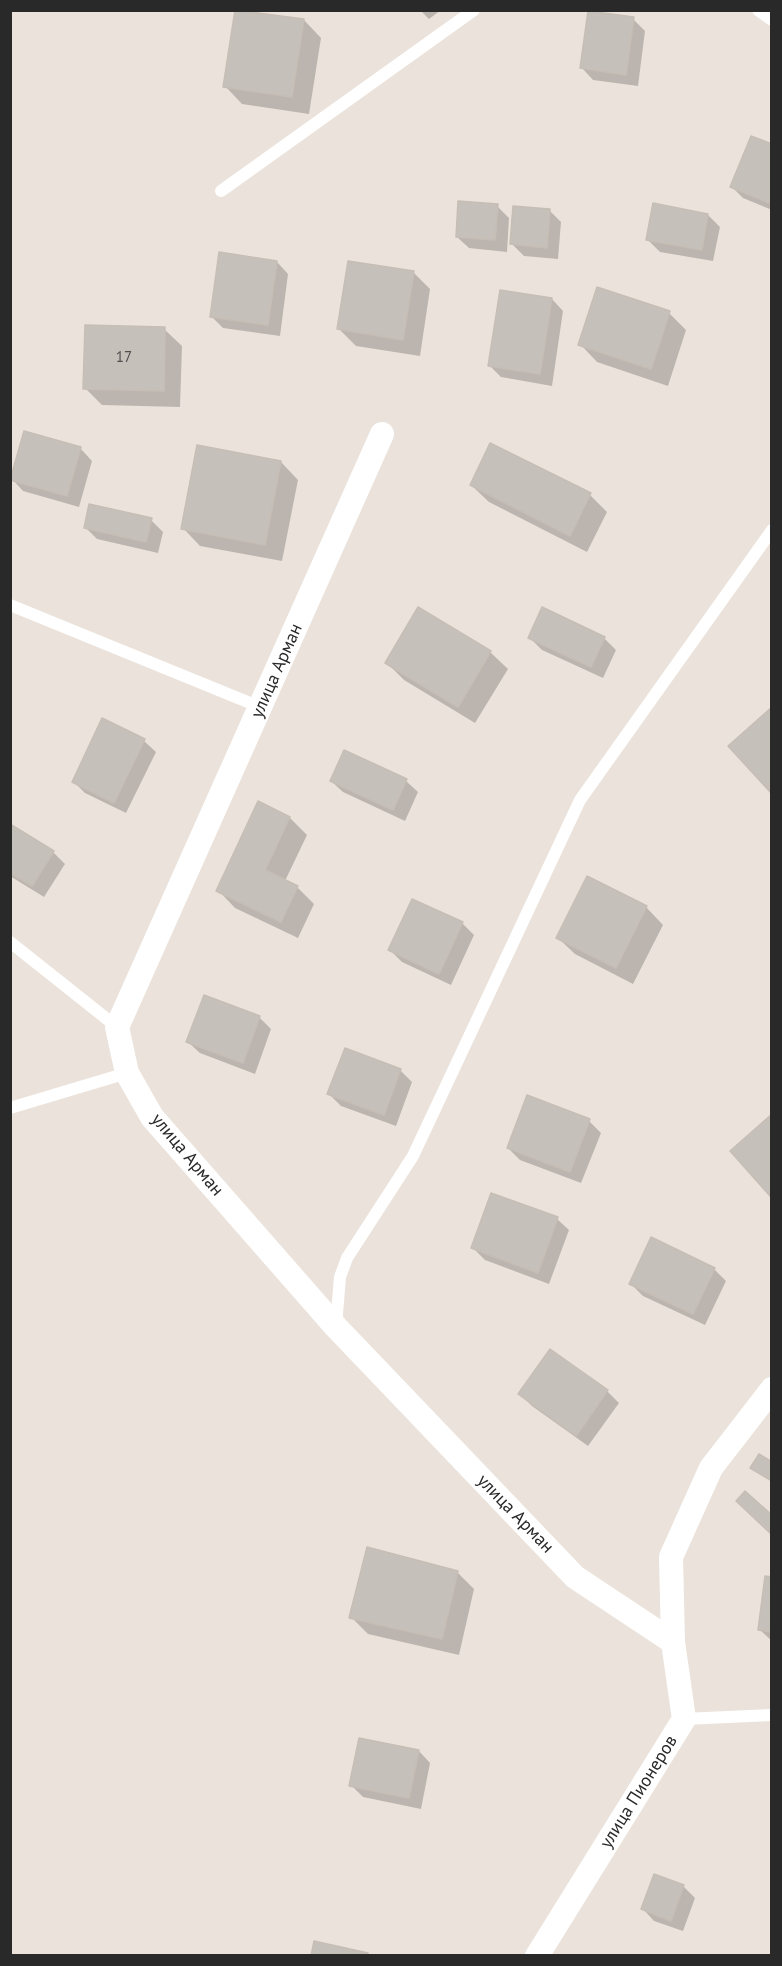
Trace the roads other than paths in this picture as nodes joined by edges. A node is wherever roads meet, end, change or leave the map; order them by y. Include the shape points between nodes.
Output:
1 (474, 10) edge
2 (758, 10) edge
3 (771, 20) edge
4 (221, 191) dead end
5 (382, 434) dead end
6 (771, 530) edge
7 (10, 605) edge
8 (260, 707) junction
9 (10, 942) edge
10 (117, 1028) junction
11 (127, 1072) junction
12 (10, 1108) edge
13 (336, 1327) junction
14 (771, 1389) edge
15 (673, 1642) junction
16 (771, 1714) edge
17 (684, 1719) junction
18 (537, 1956) edge

1 - 4 lane
2 - 3 lane
5 - 8 street, улица Арман
6 - 13 lane via 580,800 413,1155 347,1258 340,1277
7 - 8 lane
8 - 10 street, улица Арман
9 - 10 lane
10 - 11 street, улица Арман
11 - 12 lane
11 - 13 street, улица Арман via 152,1118
13 - 15 street, улица Арман via 575,1577
14 - 15 street, улица Пионеров via 711,1468 671,1557
15 - 17 street, улица Пионеров
16 - 17 lane
17 - 18 street, улица Пионеров

